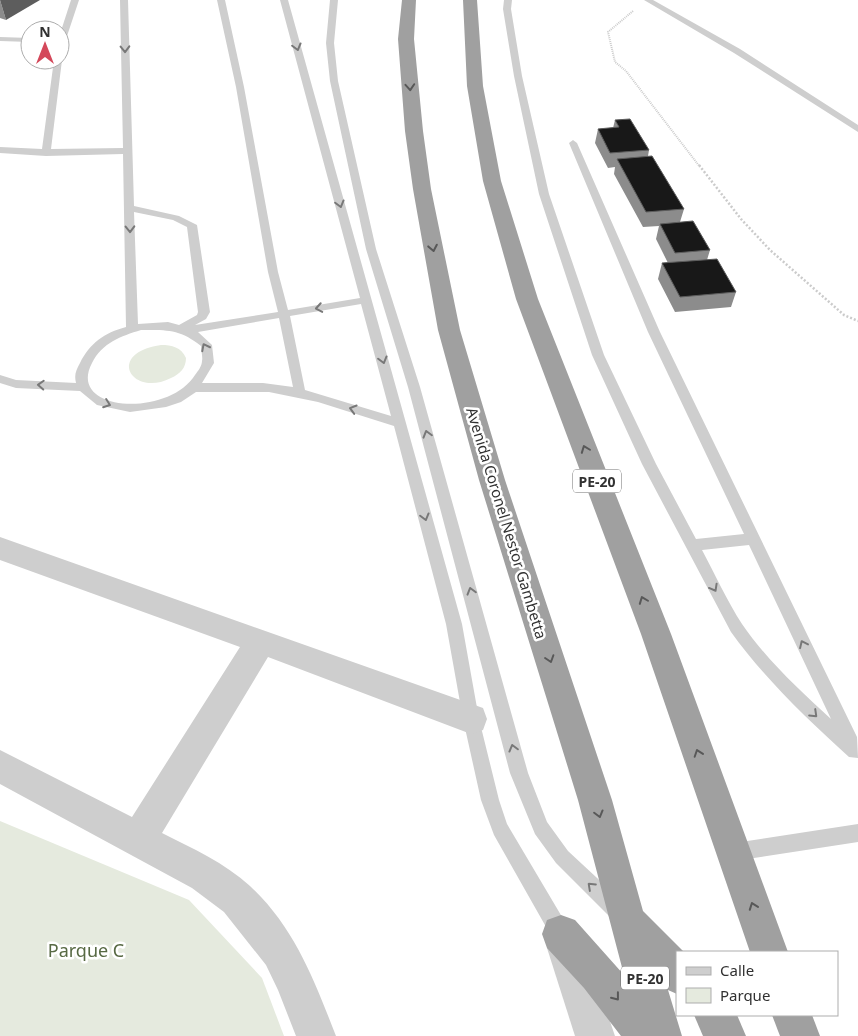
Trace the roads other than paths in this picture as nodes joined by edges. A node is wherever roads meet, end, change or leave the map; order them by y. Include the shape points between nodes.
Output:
1 (75, 0) edge
2 (124, 0) edge
3 (221, 0) edge
4 (284, 0) edge
5 (334, 0) edge
6 (409, 0) edge
7 (470, 0) edge
8 (508, 0) edge
9 (650, 1) edge
10 (68, 20) edge
11 (0, 39) edge
12 (20, 40) edge
13 (57, 70) edge
14 (858, 129) edge
15 (573, 143) dead end
16 (0, 150) edge
17 (128, 151) junction
18 (46, 153) junction
19 (130, 208) junction
20 (367, 300) junction
21 (284, 314) junction
22 (132, 328) junction
23 (186, 329) junction
24 (0, 379) edge
25 (84, 387) junction
26 (193, 388) junction
27 (300, 394) junction
28 (400, 423) junction
29 (754, 539) junction
30 (691, 545) junction
31 (0, 548) edge
32 (261, 641) junction
33 (470, 719) junction
34 (856, 754) edge
35 (0, 766) edge
36 (858, 833) edge
37 (139, 838) junction
38 (733, 852) junction
39 (627, 920) junction
40 (561, 934) junction
41 (769, 951) edge
42 (676, 973) edge
43 (715, 1016) edge
44 (792, 1016) edge
45 (316, 1036) edge
46 (595, 1036) edge
47 (647, 1036) edge
48 (662, 1036) edge
49 (726, 1036) edge
50 (800, 1036) edge

1 - 10 lane
2 -> 17 lane
3 - 21 lane via 273,272
4 -> 20 lane
39 -> 5 lane via 562,858 541,828 520,773 414,387 371,249 334,81 330,43
6 -> 39 highway, Avenida Coronel Nestor Gambetta / PE-20 via 406,39 414,131 449,330 492,480 595,800
38 -> 7 highway, PE-20 via 656,634 527,299 492,181 475,86
8 - 30 lane via 518,76 547,204 598,355
9 - 14 lane via 737,51
11 - 12 lane
13 - 18 lane
15 - 29 lane via 654,332
16 - 18 lane
17 - 18 lane
17 - 19 lane
19 -> 22 lane
19 - 23 lane via 176,218 192,226 204,312
20 -> 21 lane
20 -> 28 lane
21 - 23 lane
21 - 27 lane
22 - 23 lane via 153,325
22 - 25 lane via 96,346 85,360 80,374
26 -> 23 lane via 204,376 210,362 209,349 201,338
25 -> 24 lane via 16,384
25 -> 26 lane via 94,399 112,406 133,408 156,406
26 - 27 lane via 268,388
28 -> 27 lane
28 -> 33 lane via 454,624
29 - 30 lane
34 -> 29 lane
30 -> 34 lane via 752,650
31 - 32 street
32 - 33 street
32 - 37 street
33 - 40 lane via 500,829
35 - 37 street
36 - 38 lane
37 - 45 street via 204,875 237,900 280,951
41 -> 38 highway, PE-20
39 - 42 highway
39 - 48 highway, Avenida Coronel Nestor Gambetta / PE-20
40 - 46 street
40 -> 47 highway via 598,974
43 - 49 highway
44 - 50 highway

